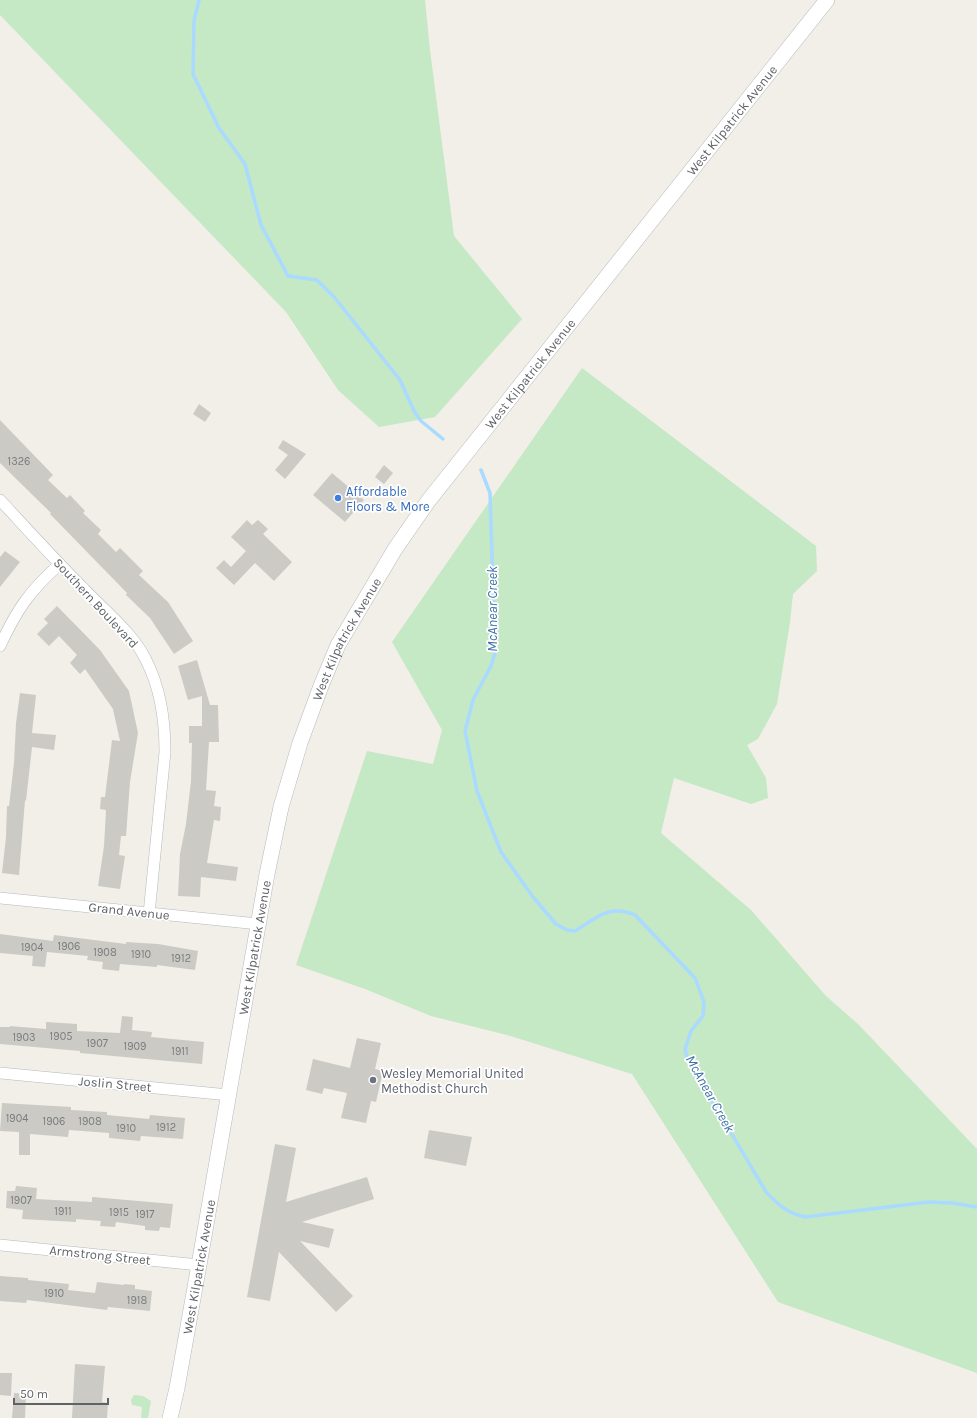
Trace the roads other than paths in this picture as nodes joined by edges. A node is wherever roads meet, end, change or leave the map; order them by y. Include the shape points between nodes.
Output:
1 (827, 0) edge
2 (0, 500) edge
3 (60, 564) junction
4 (0, 646) edge
5 (0, 898) edge
6 (149, 914) junction
7 (259, 924) junction
8 (0, 1073) edge
9 (229, 1095) junction
10 (0, 1245) edge
11 (199, 1265) junction
12 (170, 1418) edge

1 - 7 main road, West Kilpatrick Avenue via 429,500 395,548 338,645 314,704 280,807
2 - 3 street, Southern Boulevard
3 - 4 street via 31,592 14,617
3 - 6 street, Southern Boulevard via 134,639 154,676 161,701 165,726 165,752
5 - 6 street, Grand Avenue
6 - 7 street, Grand Avenue
7 - 9 main road, West Kilpatrick Avenue
8 - 9 street, Joslin Street
9 - 11 main road, West Kilpatrick Avenue
10 - 11 street, Armstrong Street
11 - 12 main road, West Kilpatrick Avenue

